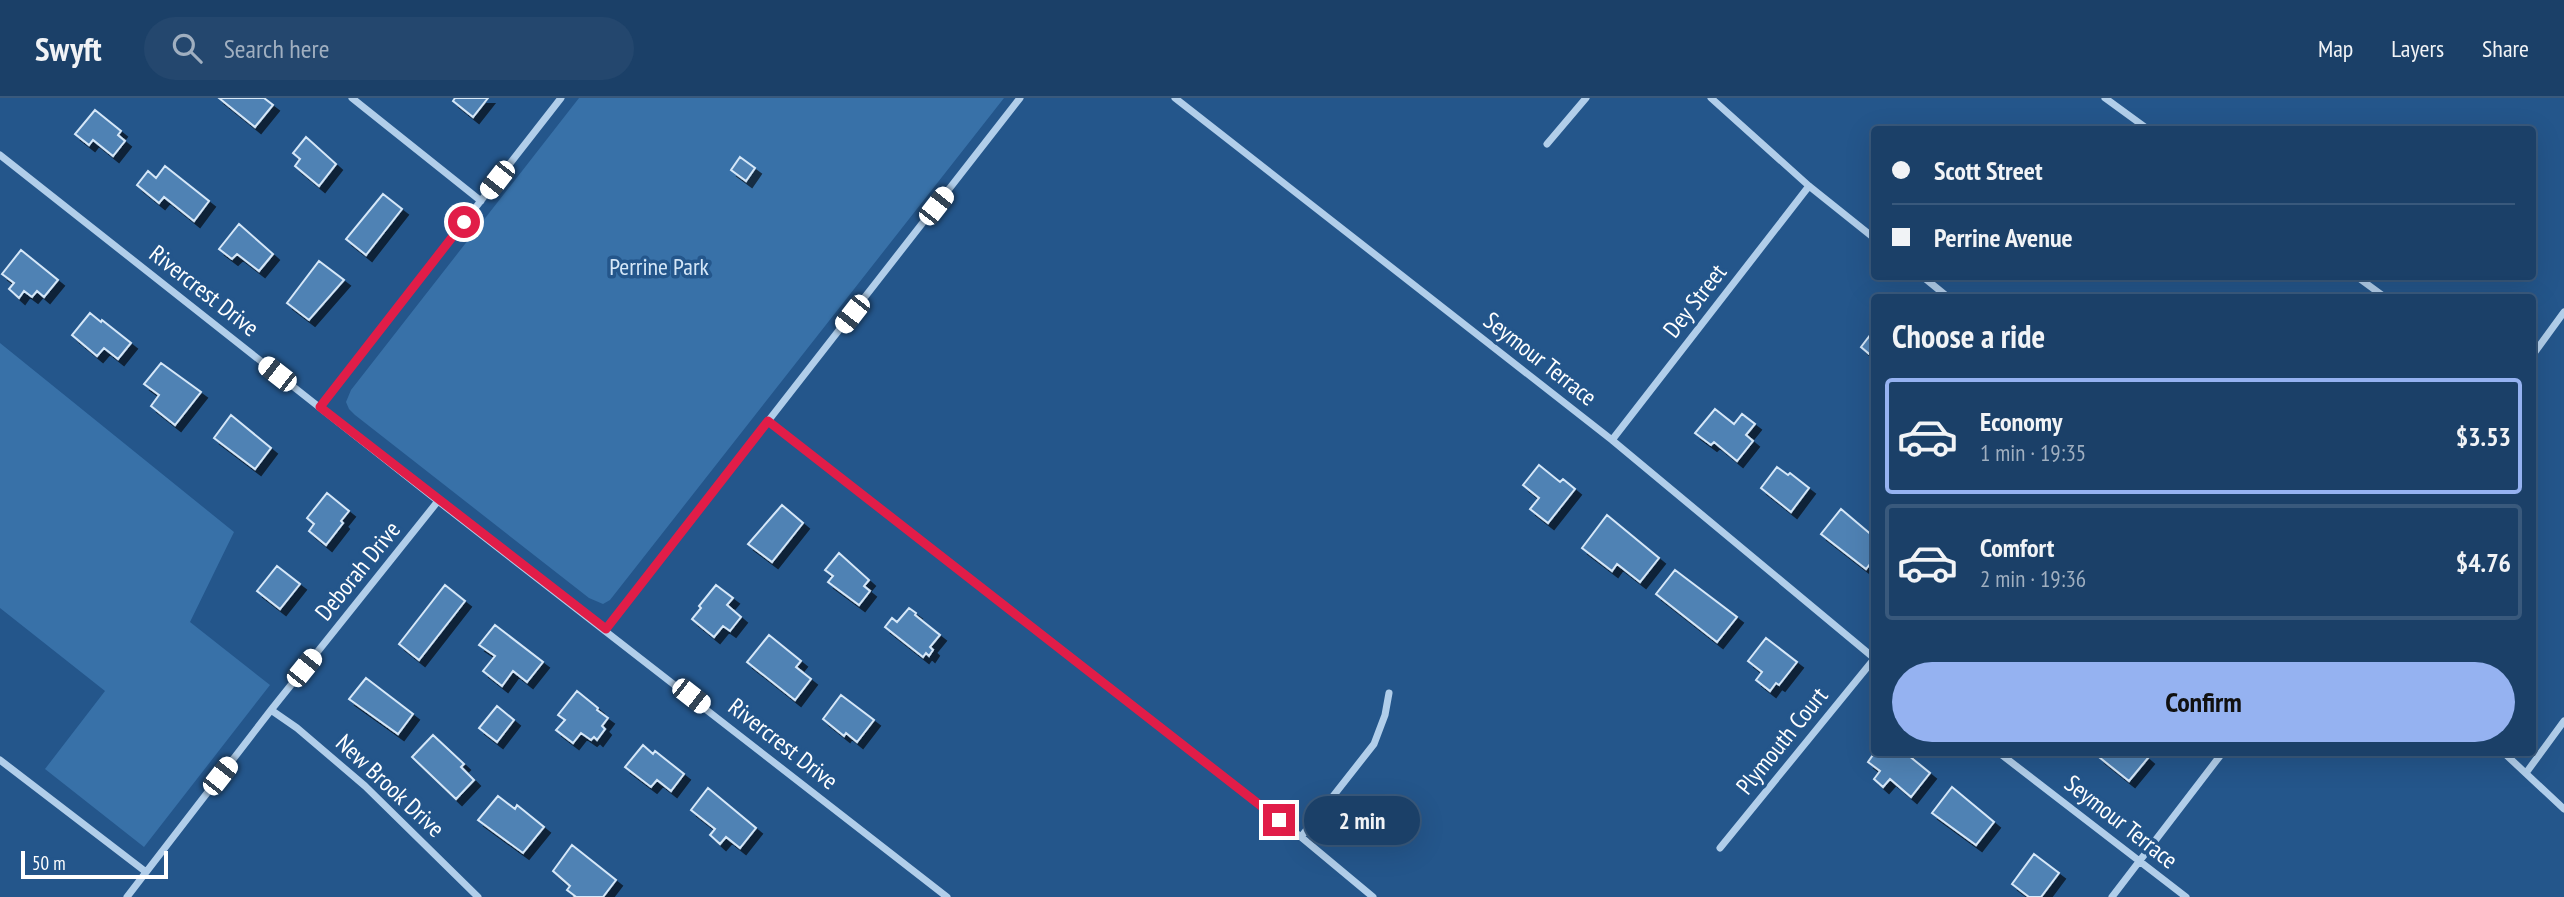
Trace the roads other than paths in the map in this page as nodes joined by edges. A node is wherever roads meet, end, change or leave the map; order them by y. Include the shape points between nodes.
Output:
1 (352, 98) edge
2 (561, 98) edge
3 (1020, 98) edge
4 (1175, 98) edge
5 (1586, 98) edge
6 (1711, 98) edge
7 (2105, 98) edge
8 (2144, 126) edge
9 (1547, 144) dead end
10 (0, 155) edge
11 (1809, 186) junction
12 (481, 201) junction
13 (1871, 236) edge
14 (1927, 280) edge
15 (2361, 280) edge
16 (1944, 294) edge
17 (2381, 294) edge
18 (2564, 312) edge
19 (2536, 350) edge
20 (320, 407) junction
21 (768, 421) junction
22 (1612, 440) junction
23 (438, 501) junction
24 (606, 629) junction
25 (1871, 656) edge
26 (1871, 662) edge
27 (1389, 693) dead end
28 (271, 710) junction
29 (2564, 721) edge
30 (2003, 756) edge
31 (2220, 756) edge
32 (2507, 756) edge
33 (0, 760) edge
34 (2526, 773) junction
35 (2564, 809) edge
36 (1301, 837) junction
37 (1720, 849) dead end
38 (2141, 861) junction
39 (146, 872) junction
40 (127, 897) edge
41 (478, 897) edge
42 (947, 897) edge
43 (1373, 897) edge
44 (2112, 897) edge
45 (2186, 897) edge

1 - 12 street
2 - 12 street
3 - 21 street
4 - 22 street, Seymour Terrace
5 - 9 street
6 - 11 street
7 - 8 street
10 - 20 street, Rivercrest Drive
11 - 13 street
11 - 22 street, Dey Street
12 - 20 street
14 - 16 street
15 - 17 street
18 - 19 street
20 - 23 street, Rivercrest Drive
21 - 24 street
21 - 36 street
22 - 25 street, Seymour Terrace
23 - 24 street, Rivercrest Drive
23 - 28 street, Deborah Drive
24 - 42 street, Rivercrest Drive
26 - 37 street, Plymouth Court
27 - 36 street via 1374,744
28 - 39 street, Deborah Drive
28 - 41 street, New Brook Drive via 365,786
29 - 34 street
30 - 38 street, Seymour Terrace
31 - 38 street
32 - 34 street
33 - 39 street
34 - 35 street
36 - 43 street
38 - 44 street
38 - 45 street, Seymour Terrace
39 - 40 street, Deborah Drive

